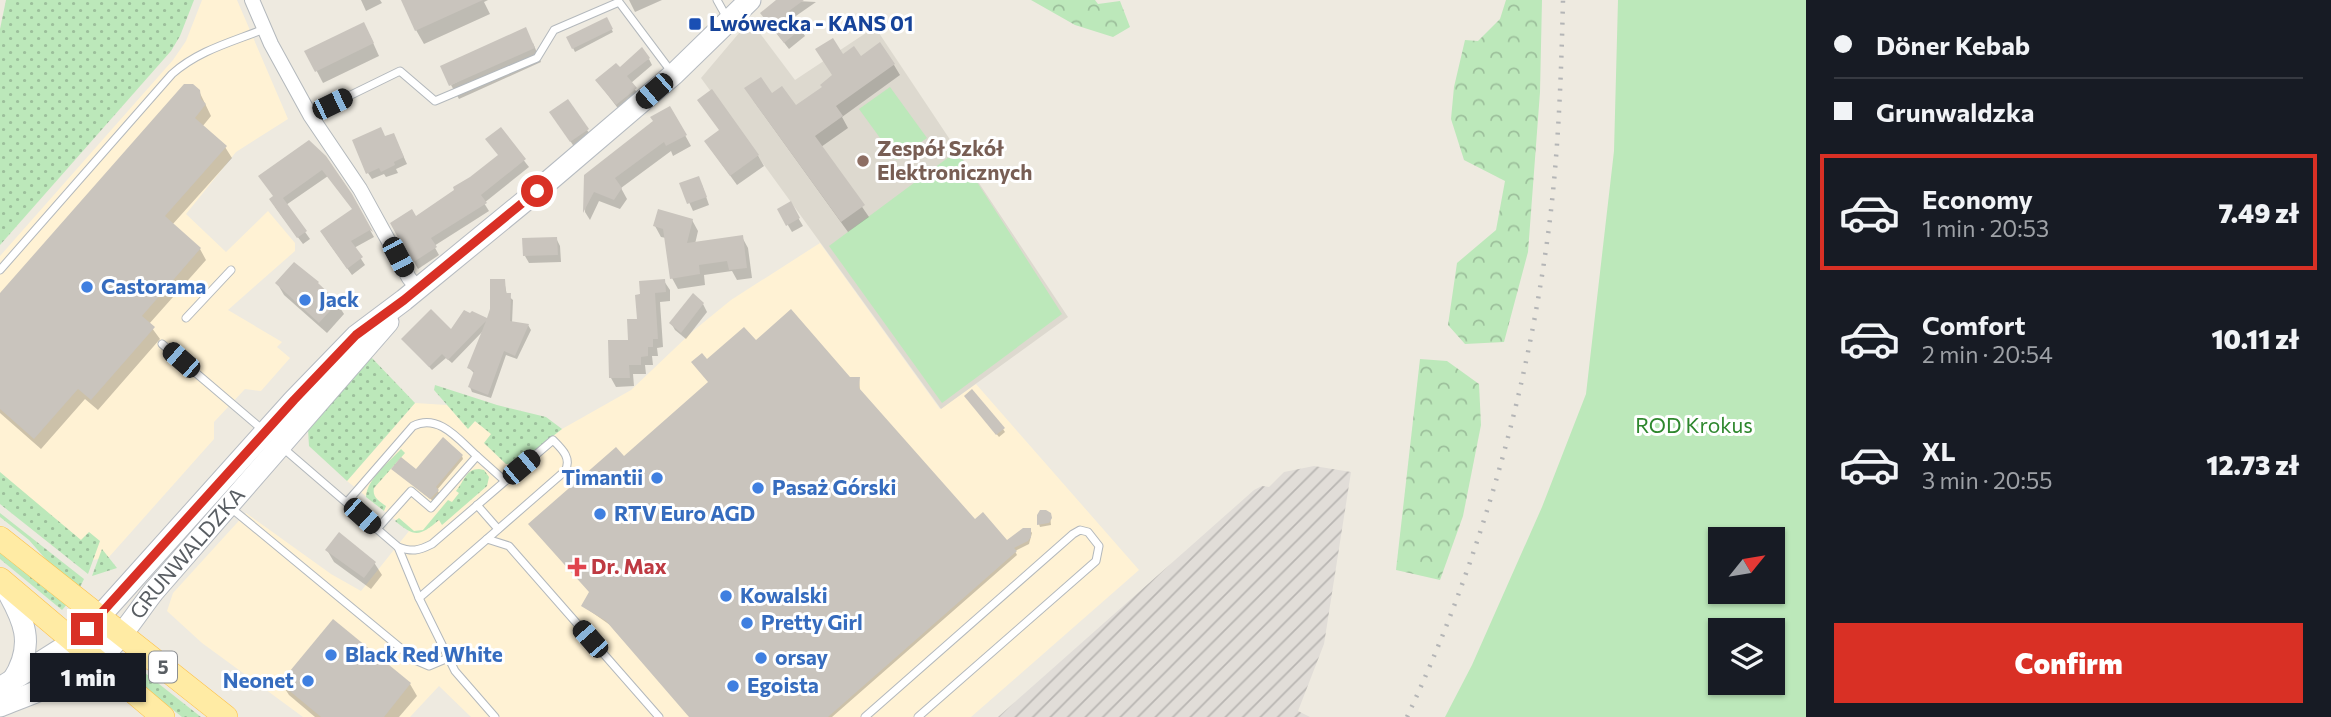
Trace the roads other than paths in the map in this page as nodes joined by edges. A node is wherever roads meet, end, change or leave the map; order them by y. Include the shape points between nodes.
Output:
1 (252, 0) edge
2 (717, 0) edge
3 (750, 0) edge
4 (729, 21) junction
5 (264, 29) junction
6 (674, 74) junction
7 (310, 115) junction
8 (0, 270) edge
9 (230, 270) dead end
10 (411, 294) junction
11 (186, 318) dead end
12 (162, 344) dead end
13 (273, 439) junction
14 (477, 456) junction
15 (505, 481) junction
16 (347, 502) junction
17 (477, 505) junction
18 (228, 506) junction
19 (377, 529) junction
20 (498, 529) junction
21 (0, 538) edge
22 (487, 539) junction
23 (398, 547) junction
24 (1, 580) edge
25 (419, 598) junction
26 (100, 616) junction
27 (122, 635) junction
28 (74, 642) junction
29 (448, 658) junction
30 (97, 661) junction
31 (6, 684) edge
32 (0, 706) edge
33 (163, 717) edge
34 (226, 717) edge
35 (495, 717) edge
36 (659, 717) edge
37 (865, 717) edge
38 (918, 717) edge

1 - 5 street
2 - 4 lane
3 - 4 street, GRUNWALDZKA
4 - 6 street, GRUNWALDZKA
5 - 7 street
5 - 8 lane via 209,50 172,74
6 - 7 lane via 619,2 554,30 537,58 435,101 400,71
6 - 10 street, GRUNWALDZKA
7 - 10 street via 360,188 409,278
9 - 11 lane
10 - 13 street, GRUNWALDZKA via 371,349
10 - 13 street, GRUNWALDZKA via 356,335
12 - 13 lane
13 - 16 lane
13 - 18 street, GRUNWALDZKA
13 - 26 street, GRUNWALDZKA via 138,571
14 - 15 lane
14 - 16 lane via 441,424 413,426
14 - 19 lane via 431,508 411,491
15 - 17 lane
15 - 20 lane via 553,440 568,457 565,471
16 - 19 lane
17 - 20 lane
17 - 23 lane via 432,544 411,552
18 - 27 street, GRUNWALDZKA
18 - 29 lane via 415,660 429,666
19 - 23 lane
20 - 22 lane
21 - 26 main road, 5
22 - 25 lane
22 - 36 lane via 509,546
23 - 25 lane
24 - 28 main road, 5
24 - 31 street, GRUNWALDZKA via 23,622 26,649 20,669
25 - 29 lane
26 - 27 main road, 5
26 - 28 street, GRUNWALDZKA
27 - 30 street, GRUNWALDZKA
27 - 34 main road, 5
28 - 30 main road, 5
28 - 31 street, GRUNWALDZKA
29 - 35 lane
30 - 32 street, GRUNWALDZKA
30 - 33 main road, 5
37 - 38 lane via 1073,534 1087,531 1099,546 1096,561

